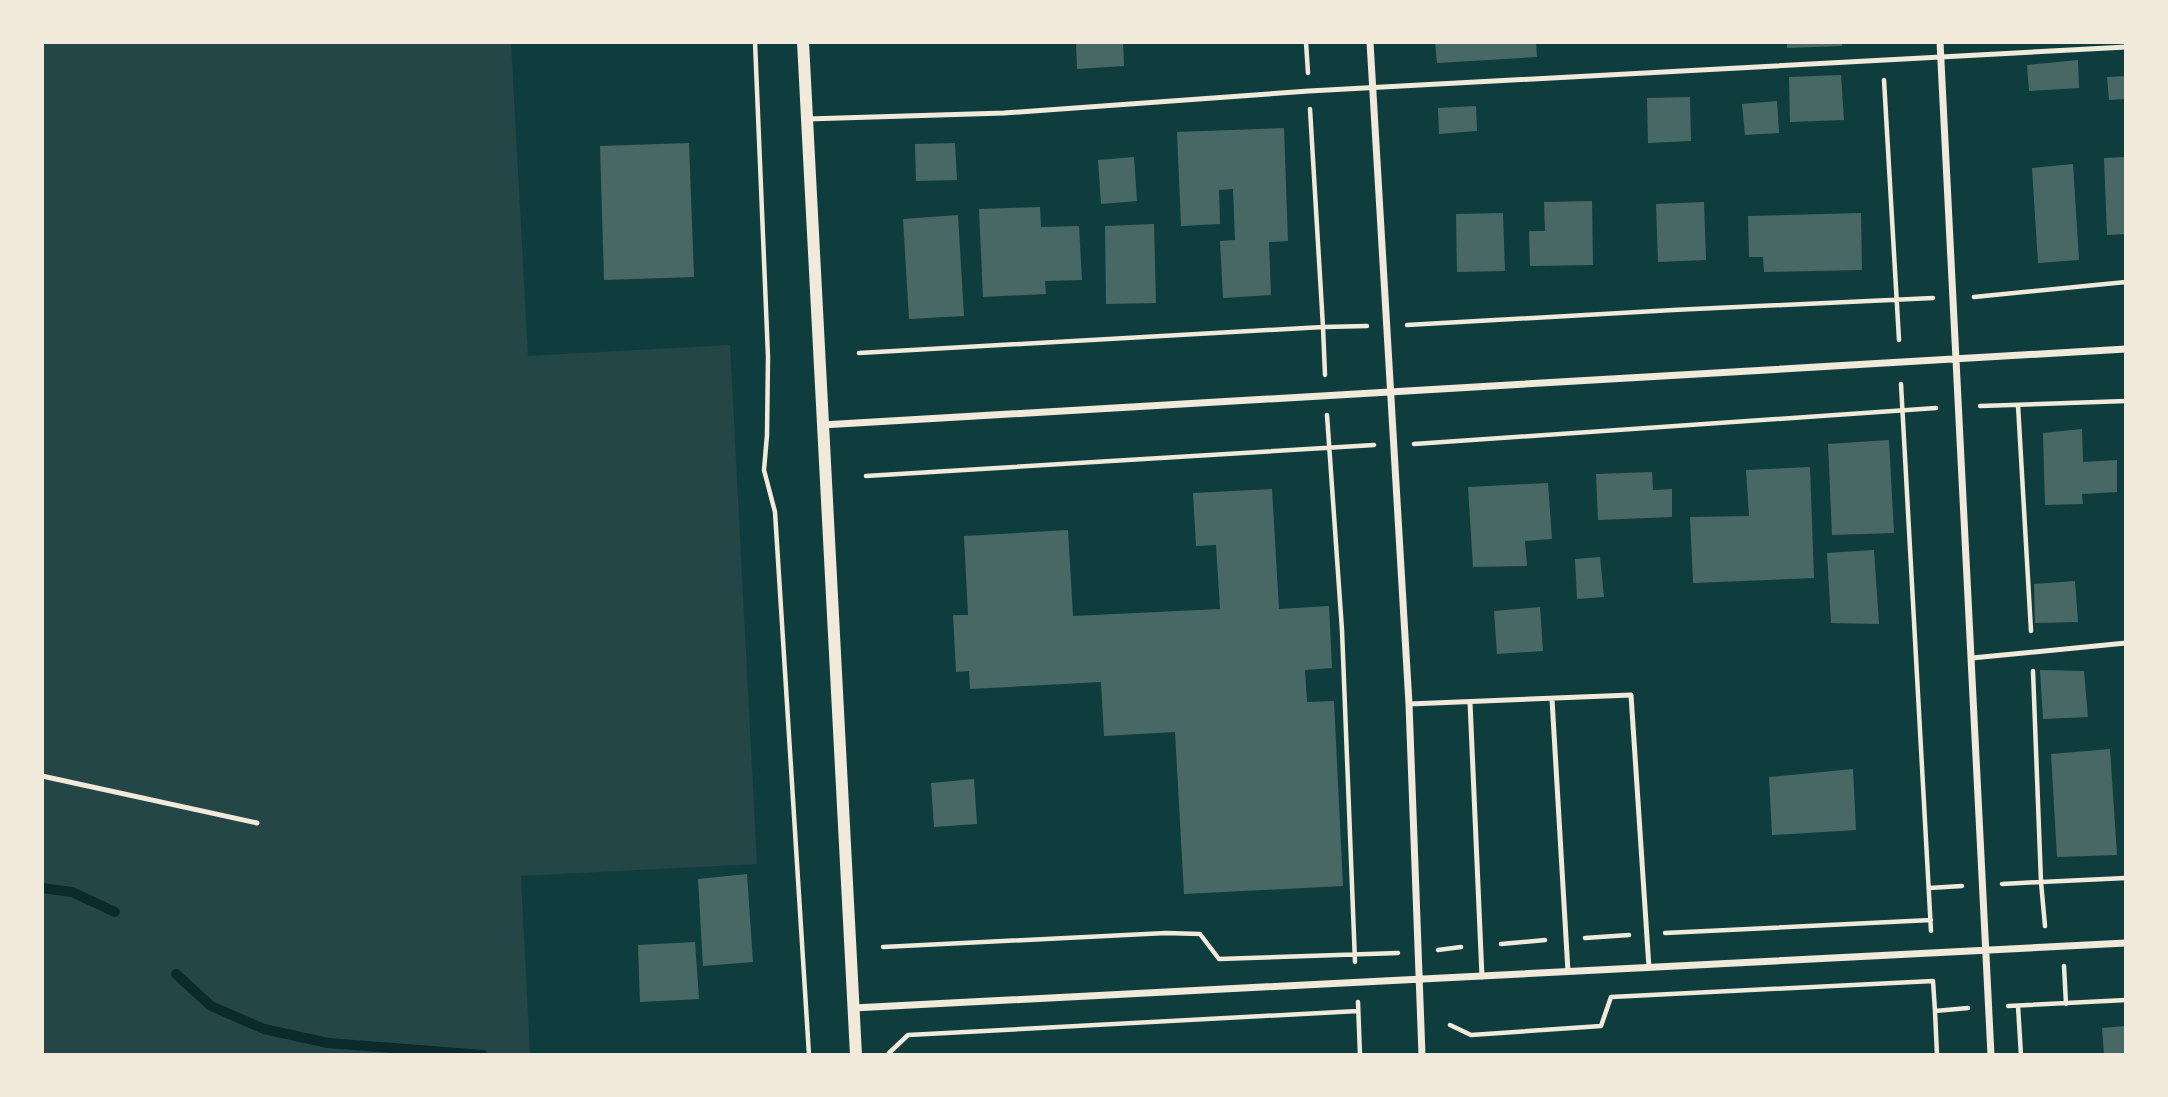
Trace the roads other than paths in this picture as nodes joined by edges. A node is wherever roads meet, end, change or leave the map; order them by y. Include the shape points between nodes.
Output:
1 (803, 42) edge
2 (1370, 42) edge
3 (1940, 42) edge
4 (2126, 47) edge
5 (1941, 56) junction
6 (1373, 88) junction
7 (807, 119) junction
8 (2126, 349) edge
9 (1957, 358) junction
10 (1389, 392) junction
11 (822, 425) junction
12 (2126, 643) edge
13 (1972, 657) junction
14 (1552, 699) junction
15 (1470, 702) junction
16 (1409, 704) junction
17 (42, 776) edge
18 (257, 823) dead end
19 (2126, 943) edge
20 (1985, 950) junction
21 (1649, 968) junction
22 (1568, 972) junction
23 (1482, 977) junction
24 (1419, 980) junction
25 (853, 1009) junction
26 (856, 1055) edge
27 (1422, 1055) edge
28 (1991, 1055) edge

1 - 7 street
2 - 6 street
3 - 5 street
4 - 5 lane
5 - 6 lane
5 - 9 street
6 - 7 lane via 1004,113
6 - 10 street
7 - 11 street
8 - 9 street
9 - 10 street
9 - 13 street
10 - 11 street
10 - 16 street
11 - 25 street
12 - 13 lane
13 - 20 street
14 - 15 lane
14 - 21 lane via 1631,695
14 - 22 lane
15 - 16 lane
15 - 23 lane
16 - 24 street
17 - 18 lane
19 - 20 street
20 - 21 street
20 - 28 street
21 - 22 street
22 - 23 street
23 - 24 street
24 - 25 street
24 - 27 street
25 - 26 street

